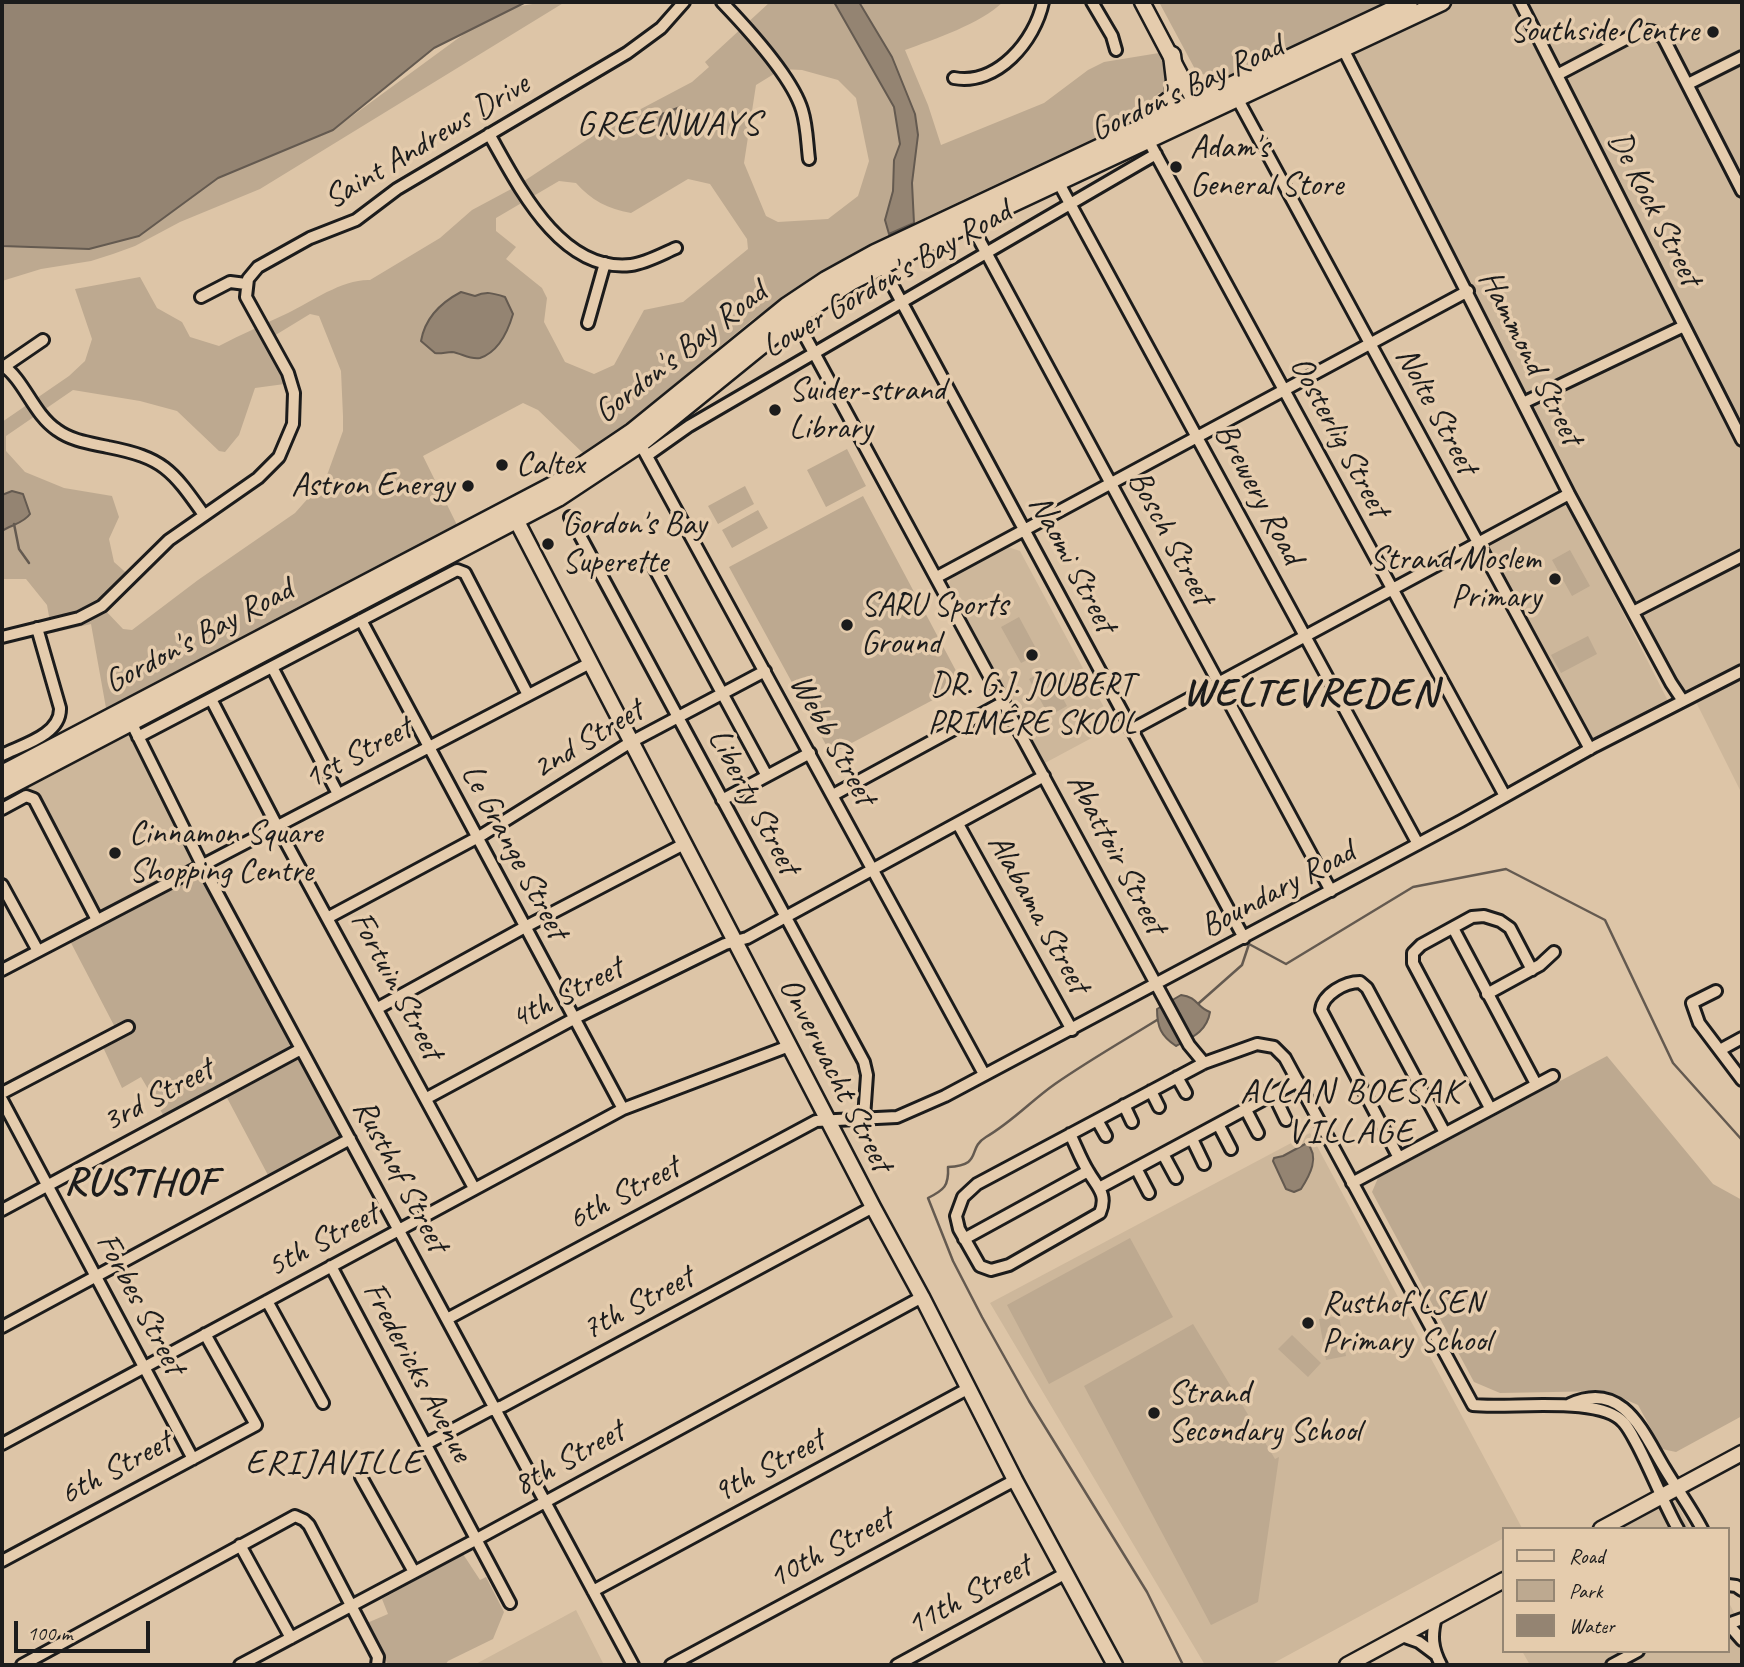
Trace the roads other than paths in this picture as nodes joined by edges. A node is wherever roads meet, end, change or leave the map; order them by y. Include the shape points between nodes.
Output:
1 (684, 2) edge
2 (722, 2) edge
3 (1043, 2) edge
4 (1093, 2) edge
5 (1142, 2) edge
6 (1152, 2) edge
7 (1409, 2) edge
8 (1442, 2) edge
9 (1520, 2) edge
10 (1340, 42) junction
11 (1116, 50) dead end
12 (1172, 55) junction
13 (1742, 57) edge
14 (1557, 75) junction
15 (954, 78) dead end
16 (1688, 84) junction
17 (1237, 98) junction
18 (1203, 107) junction
19 (1132, 132) junction
20 (489, 134) junction
21 (1152, 147) junction
22 (809, 159) dead end
23 (1055, 176) junction
24 (1742, 191) edge
25 (1071, 204) junction
26 (967, 217) junction
27 (676, 248) dead end
28 (986, 253) junction
29 (878, 259) junction
30 (605, 263) junction
31 (246, 284) junction
32 (1468, 291) junction
33 (201, 297) dead end
34 (901, 303) junction
35 (791, 312) junction
36 (588, 323) dead end
37 (1684, 326) junction
38 (43, 340) dead end
39 (1370, 344) junction
40 (815, 352) junction
41 (3, 366) edge
42 (1284, 390) junction
43 (1523, 402) junction
44 (1197, 437) junction
45 (1742, 440) edge
46 (640, 444) junction
47 (1111, 484) junction
48 (1569, 494) junction
49 (204, 515) junction
50 (513, 515) junction
51 (570, 517) dead end
52 (1024, 530) junction
53 (1478, 542) junction
54 (1742, 556) edge
55 (651, 562) dead end
56 (937, 577) junction
57 (1392, 589) junction
58 (1633, 612) junction
59 (361, 620) junction
60 (37, 628) junction
61 (2, 637) edge
62 (1305, 637) junction
63 (590, 663) junction
64 (272, 667) junction
65 (765, 671) junction
66 (1742, 671) edge
67 (1219, 684) junction
68 (723, 694) junction
69 (528, 695) junction
70 (211, 699) junction
71 (1683, 701) junction
72 (1004, 702) junction
73 (678, 718) junction
74 (131, 723) junction
75 (1131, 730) junction
76 (631, 742) junction
77 (428, 747) junction
78 (1590, 750) junction
79 (810, 753) junction
80 (2, 755) edge
81 (2, 774) edge
82 (767, 776) junction
83 (1044, 776) junction
84 (2, 790) edge
85 (338, 794) junction
86 (832, 795) junction
87 (1505, 796) junction
88 (722, 800) junction
89 (2, 809) edge
90 (958, 824) junction
91 (277, 826) junction
92 (476, 838) junction
93 (684, 844) junction
94 (1418, 845) junction
95 (202, 865) junction
96 (873, 870) junction
97 (2, 886) edge
98 (1331, 891) junction
99 (786, 917) junction
100 (329, 918) junction
101 (97, 920) junction
102 (525, 927) junction
103 (1452, 928) junction
104 (1244, 938) junction
105 (735, 942) junction
106 (38, 951) junction
107 (1554, 952) dead end
108 (2, 970) edge
109 (1532, 970) junction
110 (1157, 985) junction
111 (1716, 991) dead end
112 (1488, 994) junction
113 (378, 1008) junction
114 (574, 1019) junction
115 (128, 1027) dead end
116 (1072, 1030) junction
117 (1742, 1038) edge
118 (789, 1046) junction
119 (301, 1049) junction
120 (1720, 1049) junction
121 (1204, 1063) junction
122 (984, 1074) junction
123 (1553, 1076) dead end
124 (1177, 1077) junction
125 (1742, 1080) edge
126 (1298, 1081) junction
127 (1536, 1084) junction
128 (1151, 1091) junction
129 (2, 1093) edge
130 (1186, 1093) dead end
131 (1274, 1095) junction
132 (427, 1098) junction
133 (2, 1100) edge
134 (1124, 1105) junction
135 (1159, 1107) dead end
136 (1490, 1108) junction
137 (623, 1109) junction
138 (1246, 1110) junction
139 (864, 1118) junction
140 (1097, 1120) junction
141 (1286, 1120) dead end
142 (828, 1121) junction
143 (1132, 1122) dead end
144 (1218, 1124) junction
145 (1258, 1133) dead end
146 (1445, 1133) junction
147 (1070, 1134) junction
148 (1106, 1136) dead end
149 (350, 1139) junction
150 (1192, 1139) junction
151 (1231, 1149) dead end
152 (1163, 1154) junction
153 (1399, 1158) junction
154 (1205, 1164) dead end
155 (1136, 1168) junction
156 (1088, 1171) junction
157 (1177, 1178) dead end
158 (1352, 1184) junction
159 (48, 1185) junction
160 (1101, 1187) junction
161 (474, 1188) junction
162 (1149, 1193) dead end
163 (873, 1207) junction
164 (2, 1210) edge
165 (399, 1230) junction
166 (964, 1239) junction
167 (331, 1266) junction
168 (96, 1276) junction
169 (922, 1297) junction
170 (267, 1301) junction
171 (447, 1319) junction
172 (2, 1327) edge
173 (205, 1334) junction
174 (144, 1367) junction
175 (969, 1388) junction
176 (323, 1403) dead end
177 (1567, 1405) junction
178 (495, 1409) junction
179 (2, 1444) edge
180 (426, 1444) junction
181 (1742, 1453) edge
182 (193, 1459) junction
183 (361, 1477) dead end
184 (1016, 1480) junction
185 (1678, 1487) junction
186 (1662, 1496) junction
187 (545, 1501) junction
188 (1605, 1527) edge
189 (1677, 1527) edge
190 (1701, 1527) edge
191 (477, 1539) junction
192 (240, 1545) junction
193 (2, 1561) edge
194 (414, 1573) junction
195 (1066, 1573) junction
196 (1502, 1581) edge
197 (593, 1591) junction
198 (510, 1603) dead end
199 (352, 1607) junction
200 (1436, 1617) junction
201 (1730, 1626) edge
202 (1402, 1636) junction
203 (291, 1638) junction
204 (1742, 1640) edge
205 (1632, 1653) edge
206 (1435, 1654) junction
207 (22, 1665) edge
208 (240, 1665) edge
209 (377, 1665) edge
210 (633, 1665) edge
211 (671, 1665) edge
212 (897, 1665) edge
213 (1115, 1665) edge
214 (1348, 1665) edge
215 (1441, 1665) edge
216 (1612, 1665) edge

1 - 20 street, Saint Andrews Drive via 641,44
2 - 22 street via 796,98
3 - 15 street via 1035,24 1007,62 972,79
4 - 11 street
5 - 12 street
6 - 18 street
7 - 10 main road, Gordon's Bay Road
8 - 10 main road, Gordon's Bay Road
9 - 14 street, De Kock Street
10 - 17 main road, Gordon's Bay Road
10 - 18 main road, Gordon's Bay Road
10 - 32 street, Hammond Street
12 - 18 street
12 - 19 main road via 1173,97
13 - 16 street
14 - 16 street via 1647,30 1664,39
14 - 37 street, De Kock Street
16 - 24 street
17 - 18 main road, Gordon's Bay Road
17 - 39 street, Nolte Street
18 - 19 main road, Gordon's Bay Road
18 - 21 main road, Gordon's Bay Road
19 - 23 main road, Gordon's Bay Road
20 - 30 street via 551,230 582,254
20 - 31 street, Saint Andrews Drive via 397,189 356,220 310,238 258,268
21 - 23 main road, Gordon's Bay Road
21 - 25 street, Lower Gordon's Bay Road
21 - 42 street, Oosterlig Street
23 - 25 street, Brewery Road
23 - 26 main road, Gordon's Bay Road
25 - 28 street, Lower Gordon's Bay Road
25 - 44 street, Brewery Road
26 - 28 street, Bosch Street
26 - 29 main road, Gordon's Bay Road
27 - 30 street via 636,264
28 - 34 street, Lower Gordon's Bay Road
28 - 47 street, Bosch Street
29 - 34 street, Naomi Street
29 - 35 main road, Gordon's Bay Road via 827,280
30 - 36 street
31 - 33 street via 230,282
31 - 49 street via 247,301 291,383 293,424 283,451 269,469
32 - 39 street
32 - 43 street, Hammond Street
34 - 40 street, Lower Gordon's Bay Road
34 - 52 street, Naomi Street
35 - 40 street, Abattoir Street
35 - 46 main road, Gordon's Bay Road
37 - 43 street
37 - 45 street, De Kock Street
38 - 41 street
39 - 42 street
39 - 53 street, Nolte Street
40 - 46 street, Lower Gordon's Bay Road via 689,426
40 - 56 street, Abattoir Street
41 - 49 street via 57,430 82,442 160,463 180,481
42 - 44 street
42 - 57 street, Oosterlig Street
43 - 48 street, Hammond Street
44 - 47 street
44 - 62 street, Brewery Road
46 - 50 main road, Gordon's Bay Road via 577,486
46 - 50 main road, Gordon's Bay Road via 566,477
46 - 65 street, Webb Street
47 - 52 street
47 - 67 street, Bosch Street
48 - 53 street
48 - 58 street, Hammond Street
49 - 60 street via 169,540 102,606 79,618
50 - 63 street, Onverwacht Street
50 - 74 main road, Gordon's Bay Road
51 - 73 street, Liberty Street
52 - 56 street
52 - 75 street, Naomi Street
53 - 57 street
53 - 78 street, Nolte Street
54 - 58 street
55 - 68 street
56 - 72 street, Abattoir Street
57 - 62 street
57 - 87 street, Oosterlig Street
58 - 71 street, Hammond Street
59 - 64 street
59 - 69 street via 460,570
59 - 77 street, Le Grange Street
60 - 61 street
60 - 80 street via 60,708 59,720 51,730
62 - 67 street
62 - 94 street, Brewery Road
63 - 69 street, 1st Street
63 - 76 street, Onverwacht Street
64 - 70 street
64 - 85 street
65 - 68 street, 2nd Street
65 - 79 street, Webb Street
66 - 71 street, Boundary Road
67 - 75 street
67 - 98 street, Bosch Street
68 - 73 street, 2nd Street
68 - 82 street
69 - 77 street, 1st Street
70 - 74 street
70 - 91 street, Fortuin Street
71 - 78 street, Boundary Road
72 - 83 street, Abattoir Street
72 - 86 street
73 - 76 street, 2nd Street
73 - 88 street, Liberty Street
74 - 81 main road, Gordon's Bay Road
74 - 84 main road, Gordon's Bay Road
74 - 95 street, Rusthof Street
75 - 104 street, Naomi Street
76 - 92 street, 2nd Street
76 - 93 street, Onverwacht Street
77 - 85 street, 1st Street
77 - 92 street, Le Grange Street
78 - 87 street, Boundary Road
79 - 82 street
79 - 86 street, Webb Street
82 - 88 street
83 - 90 street, 4th Street
83 - 110 street, Abattoir Street
85 - 91 street, 1st Street
86 - 96 street, Webb Street
87 - 94 street, Boundary Road
88 - 99 street, Liberty Street
89 - 101 street via 24,797 36,801
90 - 96 street, 4th Street
90 - 116 street, Alabama Street
91 - 95 street, 1st Street
91 - 100 street, Fortuin Street
92 - 100 street, 2nd Street
92 - 102 street, Le Grange Street
93 - 102 street
93 - 105 street, Onverwacht Street
94 - 98 street, Boundary Road
95 - 101 street, 1st Street
95 - 119 street, Rusthof Street
96 - 99 street, 4th Street
96 - 122 street, Webb Street
97 - 106 street
98 - 104 street, Boundary Road
99 - 105 street, 4th Street
99 - 139 street, Liberty Street via 865,1066
100 - 113 street, Fortuin Street
101 - 106 street, 1st Street
102 - 113 street
102 - 114 street, Le Grange Street
103 - 109 street via 1478,916 1507,924
103 - 112 street
103 - 136 street via 1416,948 1412,958
104 - 110 street, Boundary Road
105 - 114 street, 4th Street
105 - 118 street, Onverwacht Street
106 - 108 street, 1st Street
107 - 109 street
109 - 112 street
110 - 116 street, Boundary Road
110 - 121 street, Abattoir Street
111 - 120 street via 1692,1003 1699,1023
112 - 127 street
113 - 132 street, Fortuin Street
114 - 132 street, 4th Street
114 - 137 street, Le Grange Street
115 - 129 street
116 - 122 street, Boundary Road
117 - 120 street
118 - 137 street, 5th Street
118 - 142 street, Onverwacht Street
119 - 149 street, Rusthof Street
119 - 159 street, 3rd Street
120 - 125 street
121 - 124 street
121 - 126 street via 1248,1045 1267,1044 1280,1051
122 - 139 street, Boundary Road via 908,1114
123 - 127 street
124 - 128 street
124 - 130 street
126 - 131 street
126 - 158 street
127 - 136 street
128 - 134 street
128 - 135 street
131 - 138 street
131 - 141 street
132 - 161 street, Fortuin Street
133 - 159 street, Forbes Street
134 - 140 street
134 - 143 street
136 - 146 street
137 - 161 street, 5th Street
138 - 144 street
138 - 145 street
139 - 142 street, Boundary Road
140 - 147 street
140 - 148 street
142 - 163 street, Onverwacht Street
142 - 171 street, 6th Street via 816,1121
144 - 150 street
144 - 151 street
146 - 153 street
146 - 153 street via 1367,988 1360,982 1349,983 1327,996 1321,1010
147 - 156 street
147 - 166 street via 968,1191 956,1216
149 - 165 street, Rusthof Street
149 - 168 street
150 - 152 street
150 - 154 street
152 - 155 street
152 - 157 street
153 - 158 street
155 - 160 street
155 - 162 street
156 - 160 street
156 - 166 street
158 - 177 street via 1473,1405
159 - 164 street, 3rd Street
159 - 168 street, Forbes Street
160 - 166 street via 1104,1201 1096,1217 999,1269 980,1266
161 - 165 street, 5th Street
163 - 169 street, Onverwacht Street
163 - 178 street, 7th Street
165 - 167 street, 5th Street
165 - 171 street, Rusthof Street
167 - 170 street, 5th Street
167 - 180 street, Fredericks Avenue
168 - 172 street
168 - 174 street, Forbes Street
169 - 175 street, Onverwacht Street
169 - 187 street, 8th Street
170 - 173 street, 5th Street
170 - 176 street
171 - 178 street, Rusthof Street
173 - 174 street, 5th Street
173 - 182 street, 6th Street via 256,1425
174 - 179 street, 5th Street
174 - 182 street, Forbes Street
175 - 184 street, Onverwacht Street
175 - 197 street, 9th Street
177 - 185 street via 1599,1399 1629,1412
177 - 186 street via 1604,1409 1621,1419
178 - 180 street, 7th Street
178 - 187 street, Rusthof Street
180 - 191 street, Fredericks Avenue
181 - 185 street
182 - 193 street, 6th Street
183 - 194 street
184 - 195 street, Onverwacht Street
184 - 211 street, 10th Street
185 - 186 street
185 - 190 street
186 - 188 street
186 - 189 street
187 - 191 street, 8th Street
187 - 197 street, Rusthof Street
191 - 194 street, 8th Street
191 - 198 street, Fredericks Avenue
192 - 199 street via 289,1518 300,1517 309,1525
192 - 203 street
192 - 207 street
194 - 199 street, 8th Street
195 - 212 street, 11th Street
195 - 213 street, Onverwacht Street
196 - 200 street
197 - 210 street, Rusthof Street
199 - 203 street, 8th Street
199 - 209 street via 378,1657
200 - 202 street
200 - 206 street via 1432,1634
201 - 204 street
202 - 206 street
202 - 214 street
203 - 208 street, 8th Street
205 - 216 street
206 - 215 street

